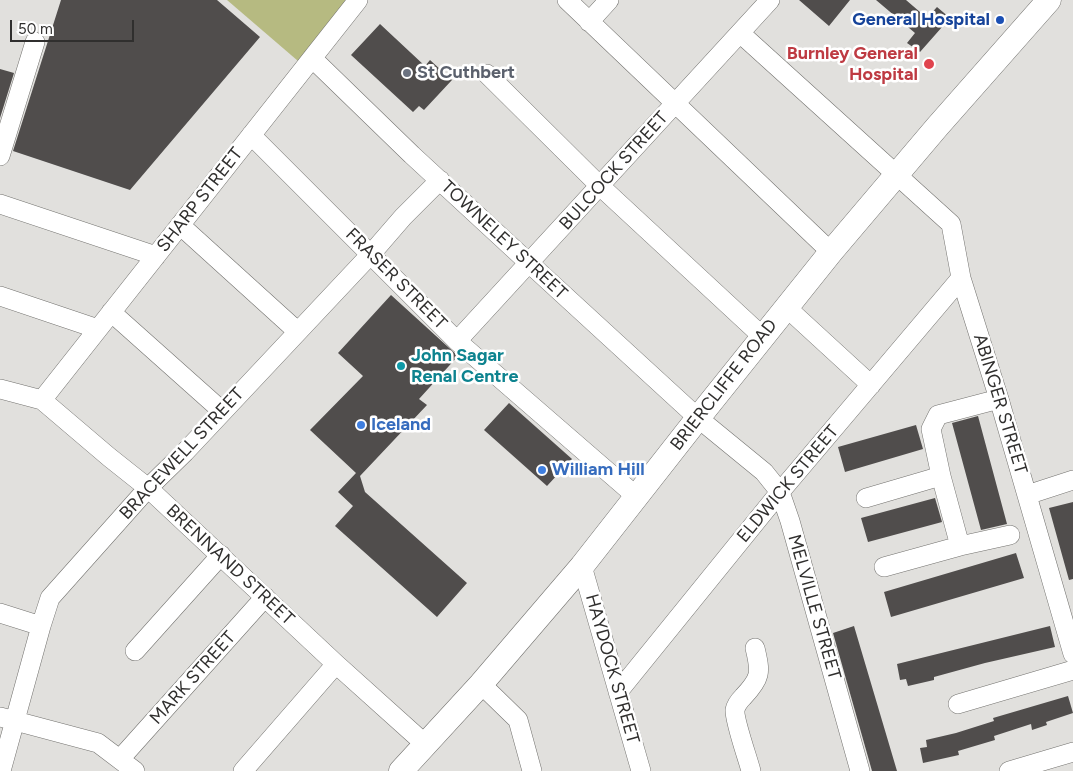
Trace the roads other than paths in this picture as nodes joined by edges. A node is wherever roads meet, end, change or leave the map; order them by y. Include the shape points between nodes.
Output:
1 (358, 0) edge
2 (567, 0) edge
3 (609, 0) edge
4 (770, 0) edge
5 (1049, 0) edge
6 (589, 22) junction
7 (740, 33) junction
8 (35, 42) dead end
9 (312, 58) junction
10 (487, 74) dead end
11 (675, 104) junction
12 (251, 135) junction
13 (0, 156) edge
14 (896, 175) junction
15 (440, 180) junction
16 (600, 186) junction
17 (0, 204) edge
18 (180, 225) junction
19 (831, 252) junction
20 (371, 254) junction
21 (156, 256) junction
22 (529, 264) junction
23 (961, 278) junction
24 (0, 296) edge
25 (786, 307) junction
26 (111, 312) junction
27 (98, 329) junction
28 (297, 331) junction
29 (763, 336) junction
30 (457, 341) junction
31 (871, 385) junction
32 (0, 389) edge
33 (999, 399) junction
34 (42, 400) junction
35 (222, 411) junction
36 (698, 418) junction
37 (941, 476) junction
38 (1073, 480) edge
39 (148, 488) junction
40 (780, 492) junction
41 (1027, 495) junction
42 (636, 497) junction
43 (866, 498) dead end
44 (1010, 535) dead end
45 (960, 546) junction
46 (221, 556) junction
47 (582, 566) junction
48 (884, 567) dead end
49 (265, 597) junction
50 (0, 614) edge
51 (41, 626) junction
52 (755, 648) dead end
53 (135, 651) dead end
54 (1073, 654) edge
55 (336, 664) junction
56 (1073, 670) edge
57 (481, 684) junction
58 (618, 692) junction
59 (958, 704) dead end
60 (7, 719) edge
61 (1073, 752) edge
62 (414, 761) edge
63 (128, 765) edge
64 (1, 771) edge
65 (243, 771) edge
66 (532, 771) edge
67 (641, 771) edge
68 (751, 771) edge
69 (860, 771) edge
70 (1009, 771) edge

1 - 9 street, SHARP STREET
2 - 6 street
3 - 6 street
4 - 7 street, BULCOCK STREET
5 - 14 street, BRIERCLIFFE ROAD
6 - 11 street
7 - 11 street, BULCOCK STREET
7 - 14 street, ABINGER STREET
8 - 13 street
9 - 12 street, SHARP STREET
9 - 15 street, TOWNELEY STREET
10 - 16 street
11 - 16 street, BULCOCK STREET
11 - 19 street
12 - 18 street, SHARP STREET
12 - 20 street, FRASER STREET
14 - 19 street, BRIERCLIFFE ROAD
14 - 23 street, ABINGER STREET via 951,224
15 - 20 street, BRACEWELL STREET
15 - 22 street, TOWNELEY STREET
16 - 22 street, BULCOCK STREET
16 - 29 street
17 - 21 street
18 - 21 street, SHARP STREET
18 - 28 street
19 - 25 street, BRIERCLIFFE ROAD
20 - 28 street, BRACEWELL STREET
20 - 30 street, FRASER STREET
21 - 26 street, SHARP STREET
22 - 30 street, BULCOCK STREET
22 - 36 street, TOWNELEY STREET
23 - 31 street, ELDWICK STREET
23 - 33 street, ABINGER STREET
24 - 27 street
25 - 29 street, BRIERCLIFFE ROAD
25 - 31 street
26 - 27 street, SHARP STREET
26 - 35 street
27 - 34 street, SHARP STREET
28 - 35 street, BRACEWELL STREET
29 - 36 street, BRIERCLIFFE ROAD
30 - 42 street, FRASER STREET
31 - 40 street, ELDWICK STREET
32 - 34 street, BRENNAND STREET
33 - 37 street via 938,415 931,429
33 - 41 street, ABINGER STREET
34 - 39 street, BRENNAND STREET
35 - 39 street, BRACEWELL STREET
36 - 40 street, MELVILLE STREET via 764,472
36 - 42 street, BRIERCLIFFE ROAD
37 - 43 street
37 - 45 street
38 - 41 street
39 - 46 street, BRENNAND STREET
39 - 51 street, BRACEWELL STREET via 50,598
40 - 58 street, ELDWICK STREET
40 - 69 street, MELVILLE STREET
41 - 54 street, ABINGER STREET
42 - 47 street, BRIERCLIFFE ROAD
44 - 45 street
45 - 48 street
46 - 49 street, BRENNAND STREET
46 - 53 street
47 - 57 street, BRIERCLIFFE ROAD
47 - 58 street, HAYDOCK STREET
49 - 55 street, BRENNAND STREET
49 - 63 street, MARK STREET
50 - 51 street
51 - 60 street, BRACEWELL STREET
52 - 68 street via 759,663 756,684 740,700 735,712
55 - 62 street, BRENNAND STREET
55 - 65 street
56 - 59 street
57 - 62 street, BRIERCLIFFE ROAD
57 - 66 street via 518,720
58 - 67 street, HAYDOCK STREET
60 - 63 street via 98,743
60 - 64 street, BRACEWELL STREET
61 - 70 street

